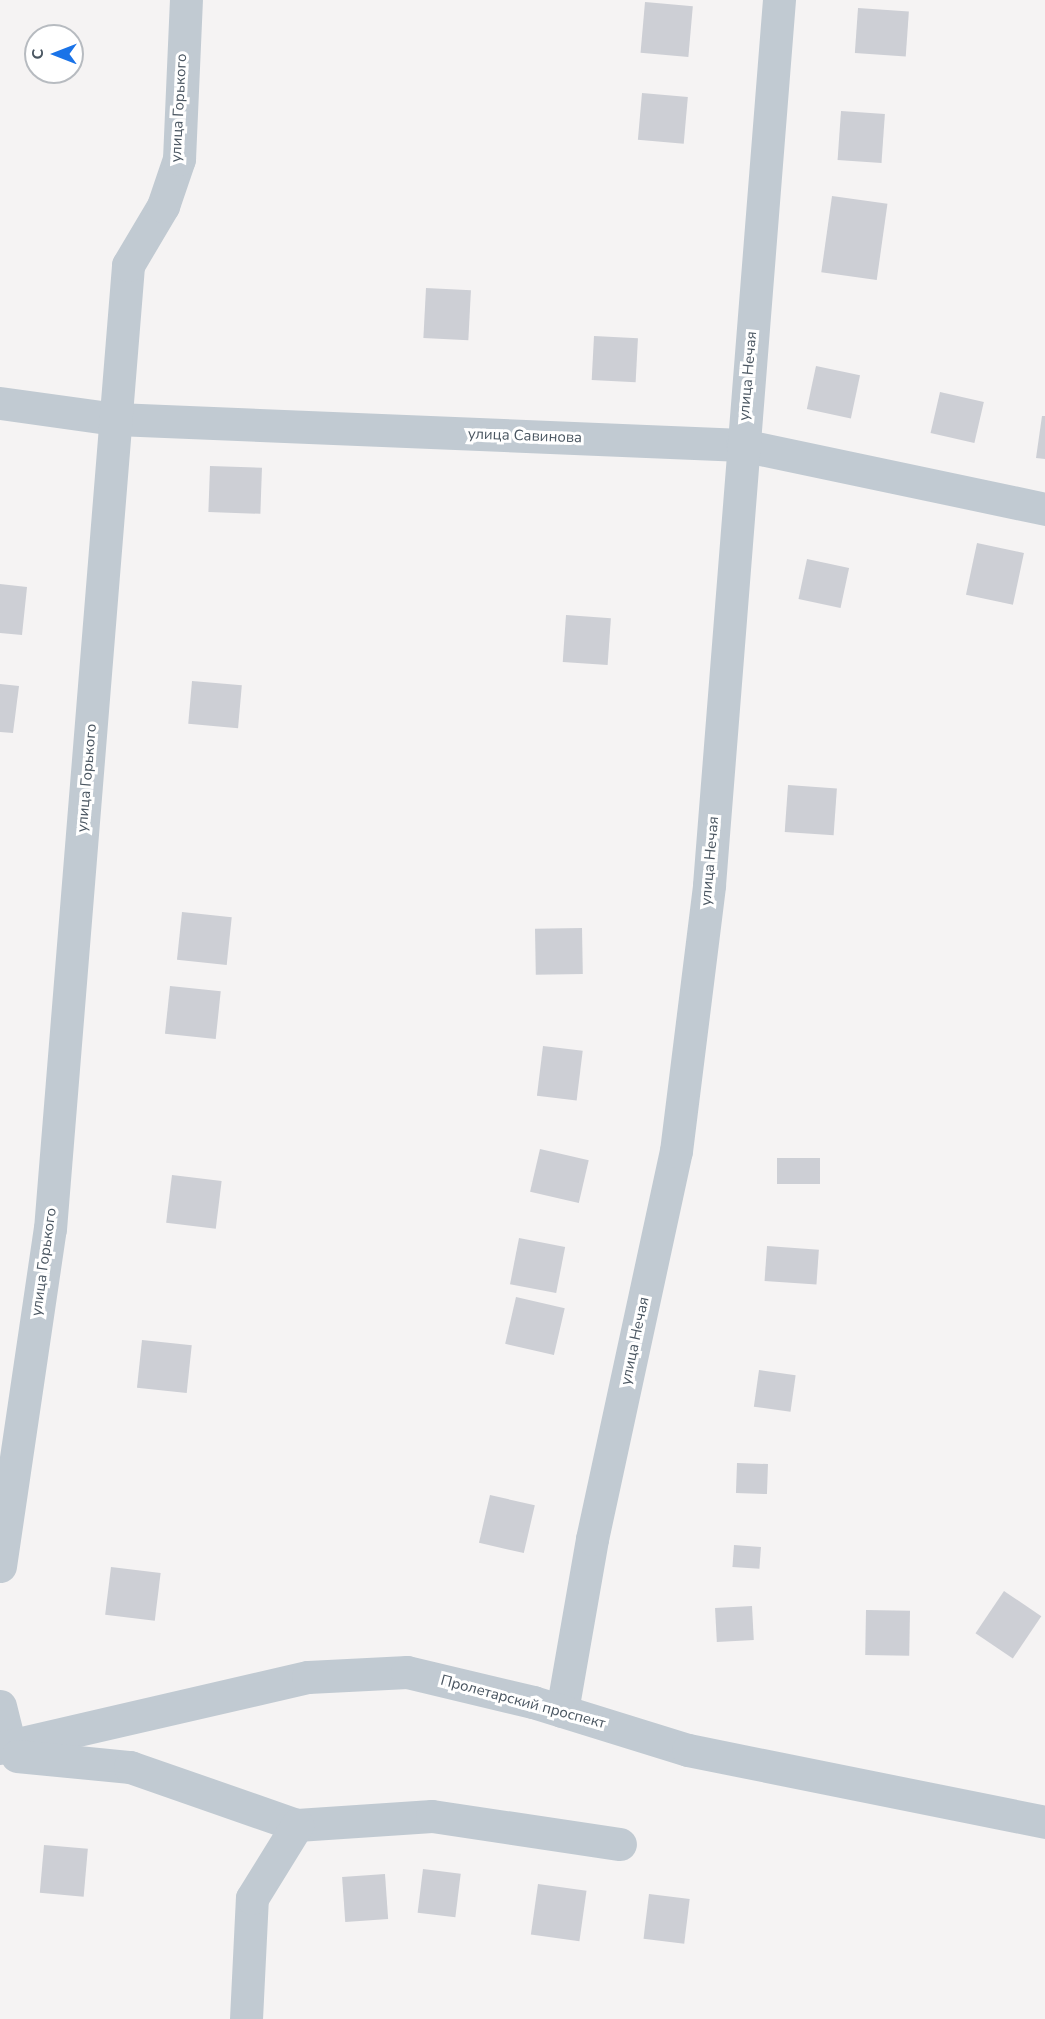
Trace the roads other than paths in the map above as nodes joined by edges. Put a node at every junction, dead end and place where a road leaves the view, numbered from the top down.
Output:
1 (186, 0) edge
2 (779, 0) edge
3 (0, 404) edge
4 (116, 419) junction
5 (742, 445) junction
6 (1045, 509) edge
7 (0, 1566) edge
8 (0, 1706) edge
9 (562, 1711) junction
10 (3, 1749) edge
11 (1045, 1822) edge
12 (297, 1825) junction
13 (620, 1844) dead end
14 (246, 2019) edge

1 - 4 street, улица Горького
2 - 5 street, улица Нечая
3 - 4 street, улица Савинова
4 - 5 street, улица Савинова
4 - 7 street, улица Горького
5 - 6 street, улица Савинова
5 - 9 street, улица Нечая
8 - 10 street
9 - 10 street, Пролетарский проспект
9 - 11 street, Пролетарский проспект
10 - 12 street
12 - 13 street
12 - 14 street

